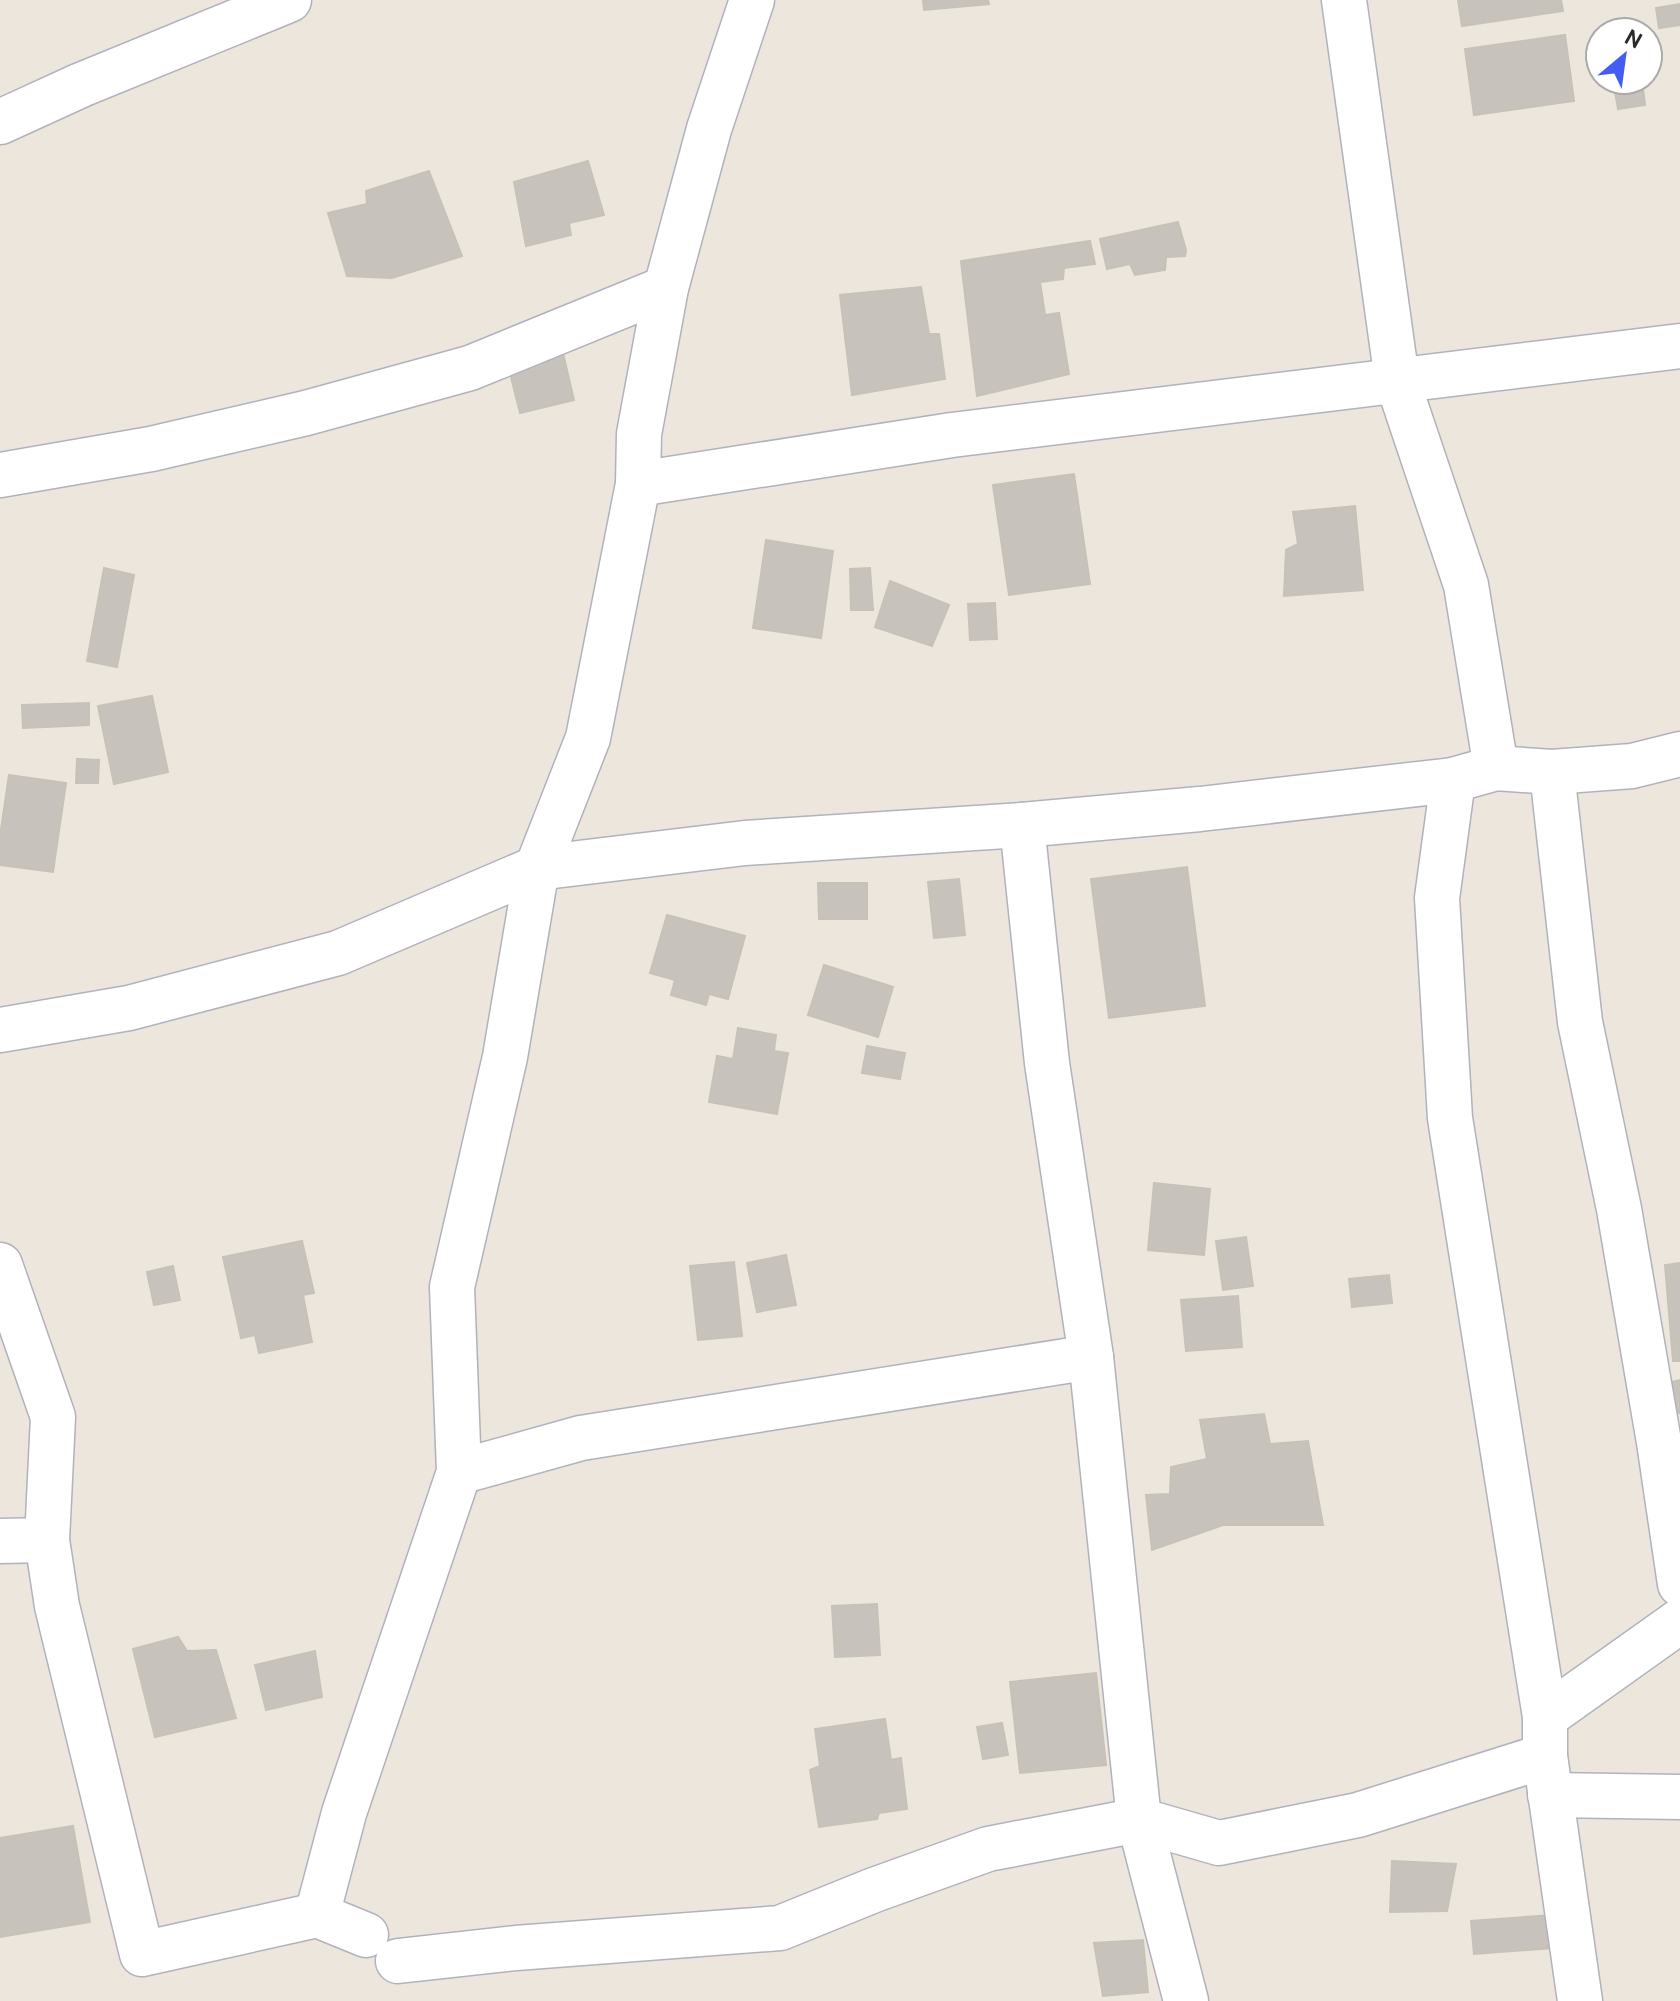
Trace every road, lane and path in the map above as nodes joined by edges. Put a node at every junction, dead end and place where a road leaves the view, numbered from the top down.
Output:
1 (289, 0) edge
2 (752, 0) edge
3 (1344, 0) edge
4 (0, 122) edge
5 (666, 288) junction
6 (1680, 346) edge
7 (1397, 380) junction
8 (0, 475) edge
9 (638, 484) junction
10 (1680, 754) edge
11 (1496, 768) junction
12 (1552, 772) junction
13 (1453, 780) junction
14 (1022, 825) junction
15 (537, 868) junction
16 (0, 1030) edge
17 (0, 1265) edge
18 (1091, 1357) junction
19 (459, 1472) junction
20 (47, 1540) junction
21 (0, 1541) edge
22 (1680, 1584) edge
23 (1680, 1621) edge
24 (1547, 1756) junction
25 (1680, 1797) edge
26 (1139, 1820) junction
27 (317, 1915) junction
28 (1590, 1995) edge
29 (1186, 2001) edge

1 - 4 street
2 - 5 street
3 - 7 street
5 - 8 street
5 - 9 street
6 - 7 street
7 - 9 street
7 - 11 street
9 - 15 street
10 - 12 street
11 - 12 street
11 - 13 street
12 - 22 street
13 - 14 street
13 - 24 street
14 - 15 street
14 - 18 street
15 - 16 street
15 - 19 street
17 - 20 street
18 - 19 street
18 - 26 street
19 - 27 street
20 - 21 street
20 - 27 street
23 - 24 street
24 - 25 street
24 - 26 street
24 - 28 street
26 - 27 street
26 - 29 street

